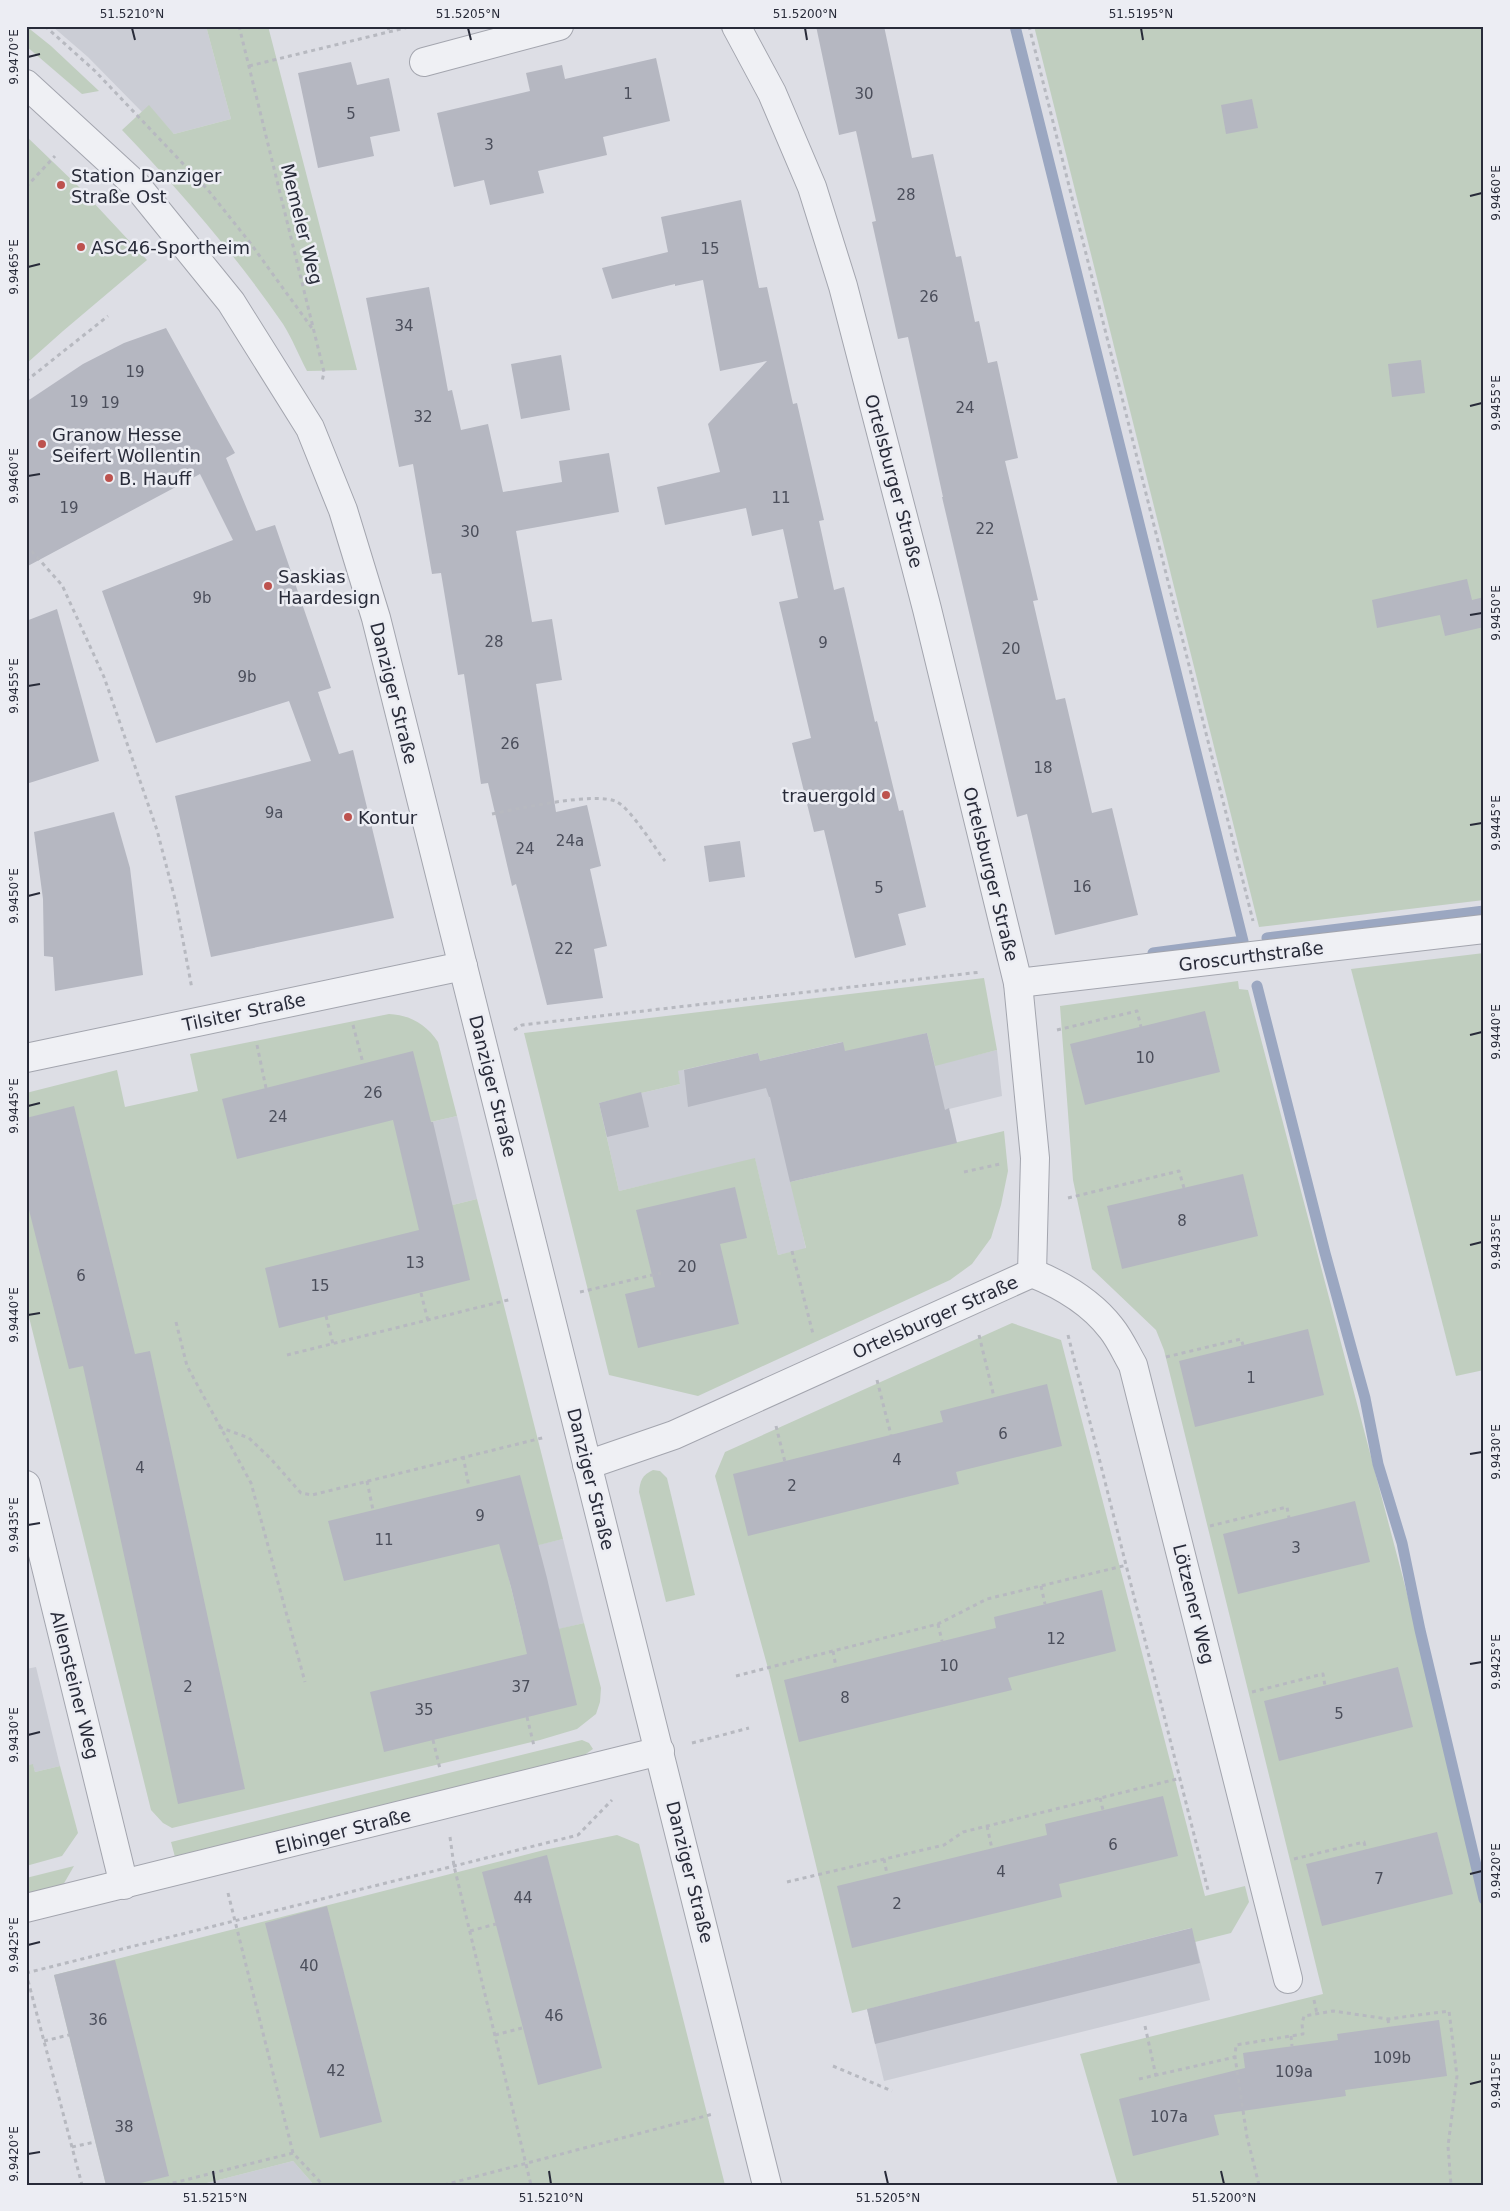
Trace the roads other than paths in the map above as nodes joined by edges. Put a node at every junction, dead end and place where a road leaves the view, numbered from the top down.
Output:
1 (560, 26) edge
2 (736, 26) edge
3 (424, 62) dead end
4 (26, 84) edge
5 (1484, 929) edge
6 (463, 966) junction
7 (1018, 984) junction
8 (26, 1058) edge
9 (1032, 1273) junction
10 (587, 1464) junction
11 (26, 1485) edge
12 (660, 1751) junction
13 (124, 1885) junction
14 (26, 1908) edge
15 (1288, 1979) dead end
16 (767, 2185) edge

1 - 3 street
2 - 7 street, Ortelsburger Straße
4 - 6 street, Danziger Straße
5 - 7 street, Groscurthstraße
6 - 8 street, Tilsiter Straße
6 - 10 street, Danziger Straße
7 - 9 street, Ortelsburger Straße
9 - 10 street, Ortelsburger Straße
9 - 15 street, Lötzener Weg
10 - 12 street, Danziger Straße
11 - 13 street, Allensteiner Weg
12 - 13 street, Elbinger Straße
12 - 16 street, Danziger Straße
13 - 14 street, Elbinger Straße

